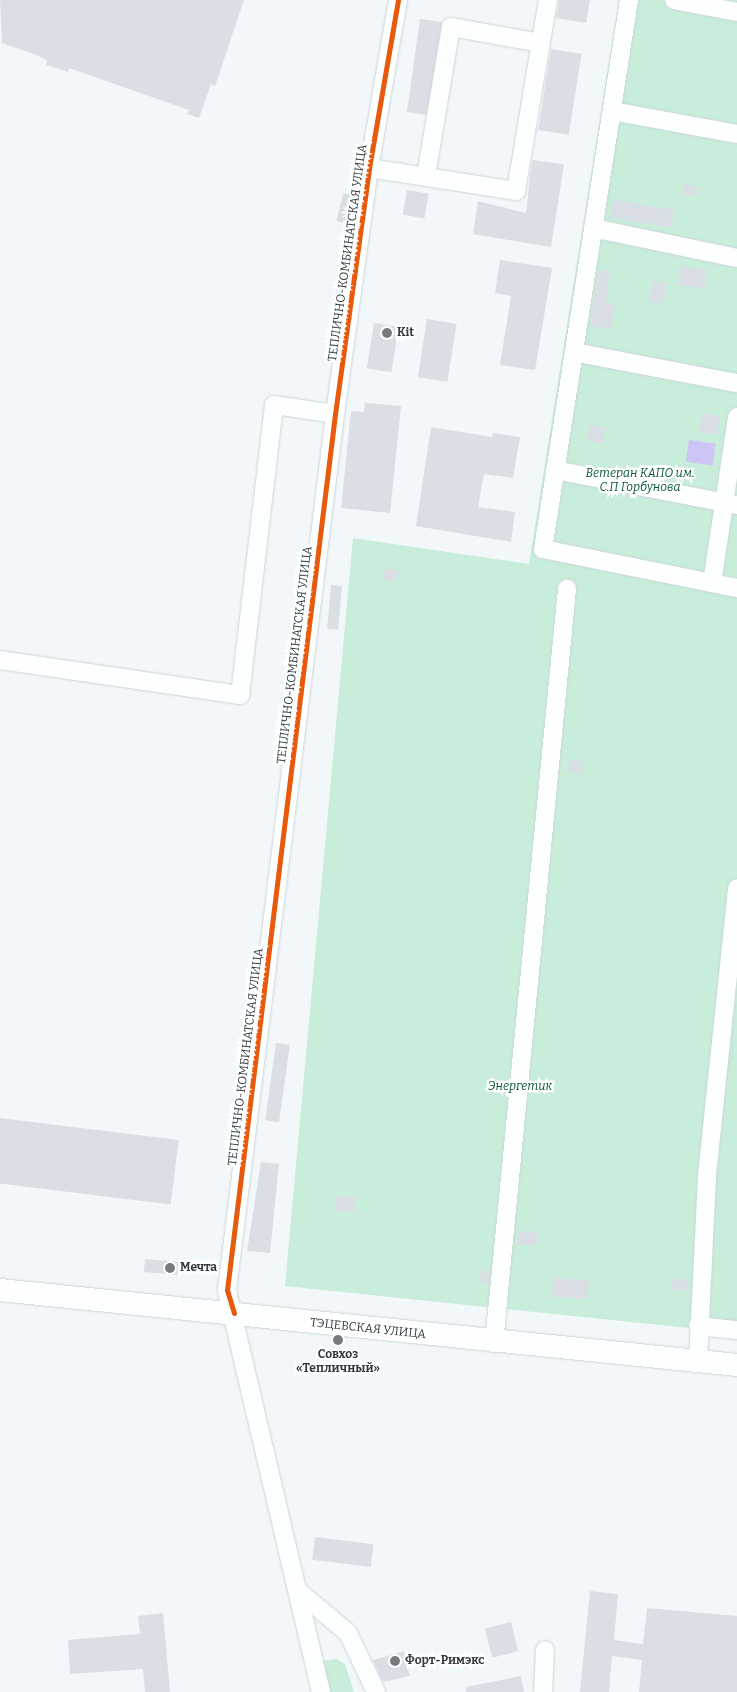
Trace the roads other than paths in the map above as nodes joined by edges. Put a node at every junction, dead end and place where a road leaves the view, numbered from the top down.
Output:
1 (398, 0) edge
2 (548, 0) edge
3 (629, 0) edge
4 (674, 0) edge
5 (737, 12) edge
6 (541, 43) junction
7 (612, 111) junction
8 (737, 134) edge
9 (369, 168) junction
10 (426, 176) junction
11 (593, 228) junction
12 (737, 258) edge
13 (574, 352) junction
14 (737, 383) edge
15 (335, 414) junction
16 (737, 421) edge
17 (555, 470) junction
18 (730, 504) edge
19 (712, 583) junction
20 (737, 588) edge
21 (567, 589) dead end
22 (0, 660) edge
23 (737, 889) edge
24 (0, 1290) edge
25 (234, 1313) junction
26 (698, 1326) junction
27 (737, 1330) edge
28 (494, 1343) junction
29 (698, 1361) junction
30 (737, 1365) edge
31 (299, 1592) junction
32 (545, 1650) dead end
33 (321, 1692) edge
34 (376, 1692) edge
35 (543, 1692) edge

1 - 9 street, ТЕПЛИЧНО-КОМБИНАТСКАЯ УЛИЦА
2 - 6 street
3 - 7 street
4 - 5 street
6 - 10 street
6 - 10 street
7 - 8 street
7 - 11 street
9 - 10 street
9 - 15 street, ТЕПЛИЧНО-КОМБИНАТСКАЯ УЛИЦА
11 - 12 street
11 - 13 street
13 - 14 street
13 - 17 street
15 - 22 street
15 - 25 street, ТЕПЛИЧНО-КОМБИНАТСКАЯ УЛИЦА
16 - 18 street
17 - 18 street
17 - 19 street
18 - 19 street
19 - 20 street
21 - 28 street
23 - 26 street
24 - 25 main road, ТЭЦЕВСКАЯ УЛИЦА
25 - 28 main road, ТЭЦЕВСКАЯ УЛИЦА
25 - 31 street, ТЕПЛИЧНО-КОМБИНАТСКАЯ УЛИЦА
26 - 27 street
26 - 29 street
28 - 29 main road, ТЭЦЕВСКАЯ УЛИЦА
29 - 30 main road, ТЭЦЕВСКАЯ УЛИЦА
31 - 33 street, ТЕПЛИЧНО-КОМБИНАТСКАЯ УЛИЦА
31 - 34 street
32 - 35 street

